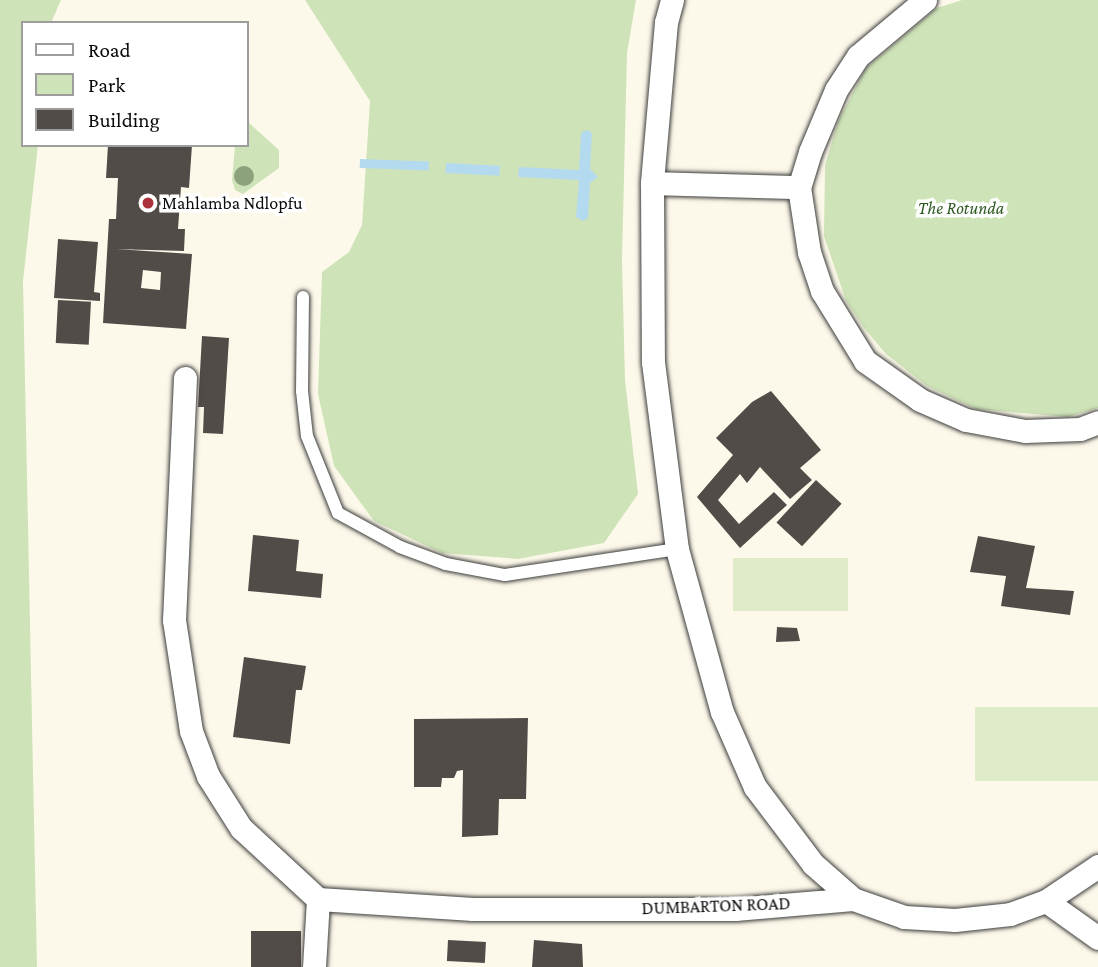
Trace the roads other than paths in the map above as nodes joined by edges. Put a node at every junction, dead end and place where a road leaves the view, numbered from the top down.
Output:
1 (672, 0) edge
2 (925, 0) edge
3 (652, 183) junction
4 (799, 187) junction
5 (303, 297) dead end
6 (184, 378) dead end
7 (1098, 422) edge
8 (677, 549) junction
9 (1098, 866) edge
10 (317, 899) junction
11 (853, 899) junction
12 (1046, 901) junction
13 (1098, 938) edge
14 (314, 967) edge

1 - 3 street
2 - 4 street
3 - 4 street
3 - 8 street
4 - 7 street
5 - 8 lane
6 - 10 street
8 - 11 street
9 - 12 street, DUMBARTON ROAD
10 - 11 street, DUMBARTON ROAD
10 - 14 street
11 - 12 street, DUMBARTON ROAD
12 - 13 street

